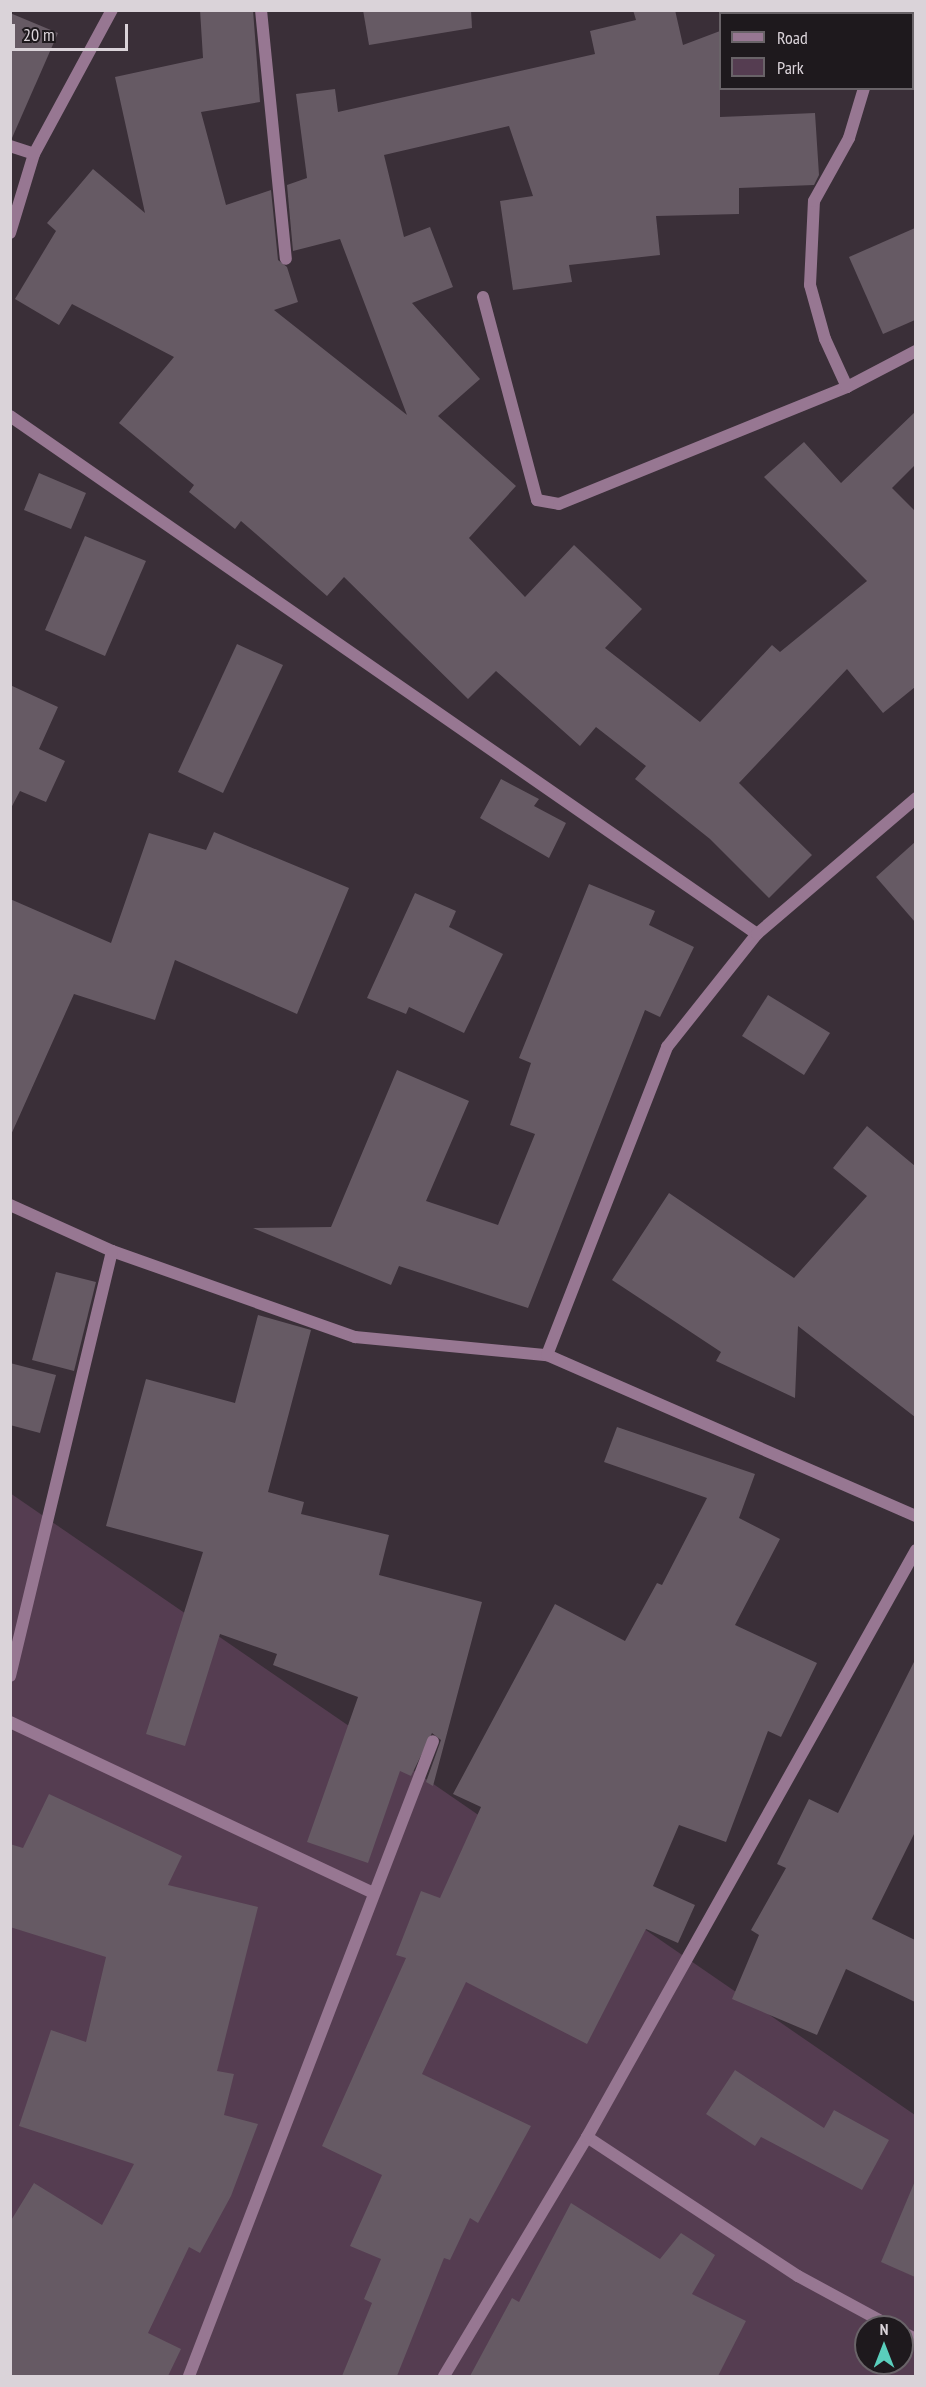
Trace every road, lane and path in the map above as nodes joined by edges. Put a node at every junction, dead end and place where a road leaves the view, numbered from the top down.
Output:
1 (112, 10) edge
2 (261, 10) edge
3 (863, 90) edge
4 (10, 146) edge
5 (34, 154) junction
6 (10, 233) edge
7 (286, 259) dead end
8 (483, 297) dead end
9 (915, 351) edge
10 (847, 387) junction
11 (10, 416) edge
12 (915, 798) edge
13 (757, 934) junction
14 (10, 1205) edge
15 (112, 1251) junction
16 (548, 1355) junction
17 (915, 1516) edge
18 (915, 1550) edge
19 (10, 1676) edge
20 (10, 1722) edge
21 (433, 1741) dead end
22 (371, 1892) junction
23 (587, 2137) junction
24 (870, 2315) edge
25 (189, 2376) edge
26 (444, 2376) edge

1 - 5 street
2 - 7 street
3 - 10 street
4 - 5 street
5 - 6 street
8 - 10 street
9 - 10 street
11 - 13 street
12 - 13 street
13 - 16 street
14 - 15 street
15 - 16 street
15 - 19 street
16 - 17 street
18 - 23 street
20 - 22 street
21 - 22 street
22 - 25 street
23 - 24 street
23 - 26 street

